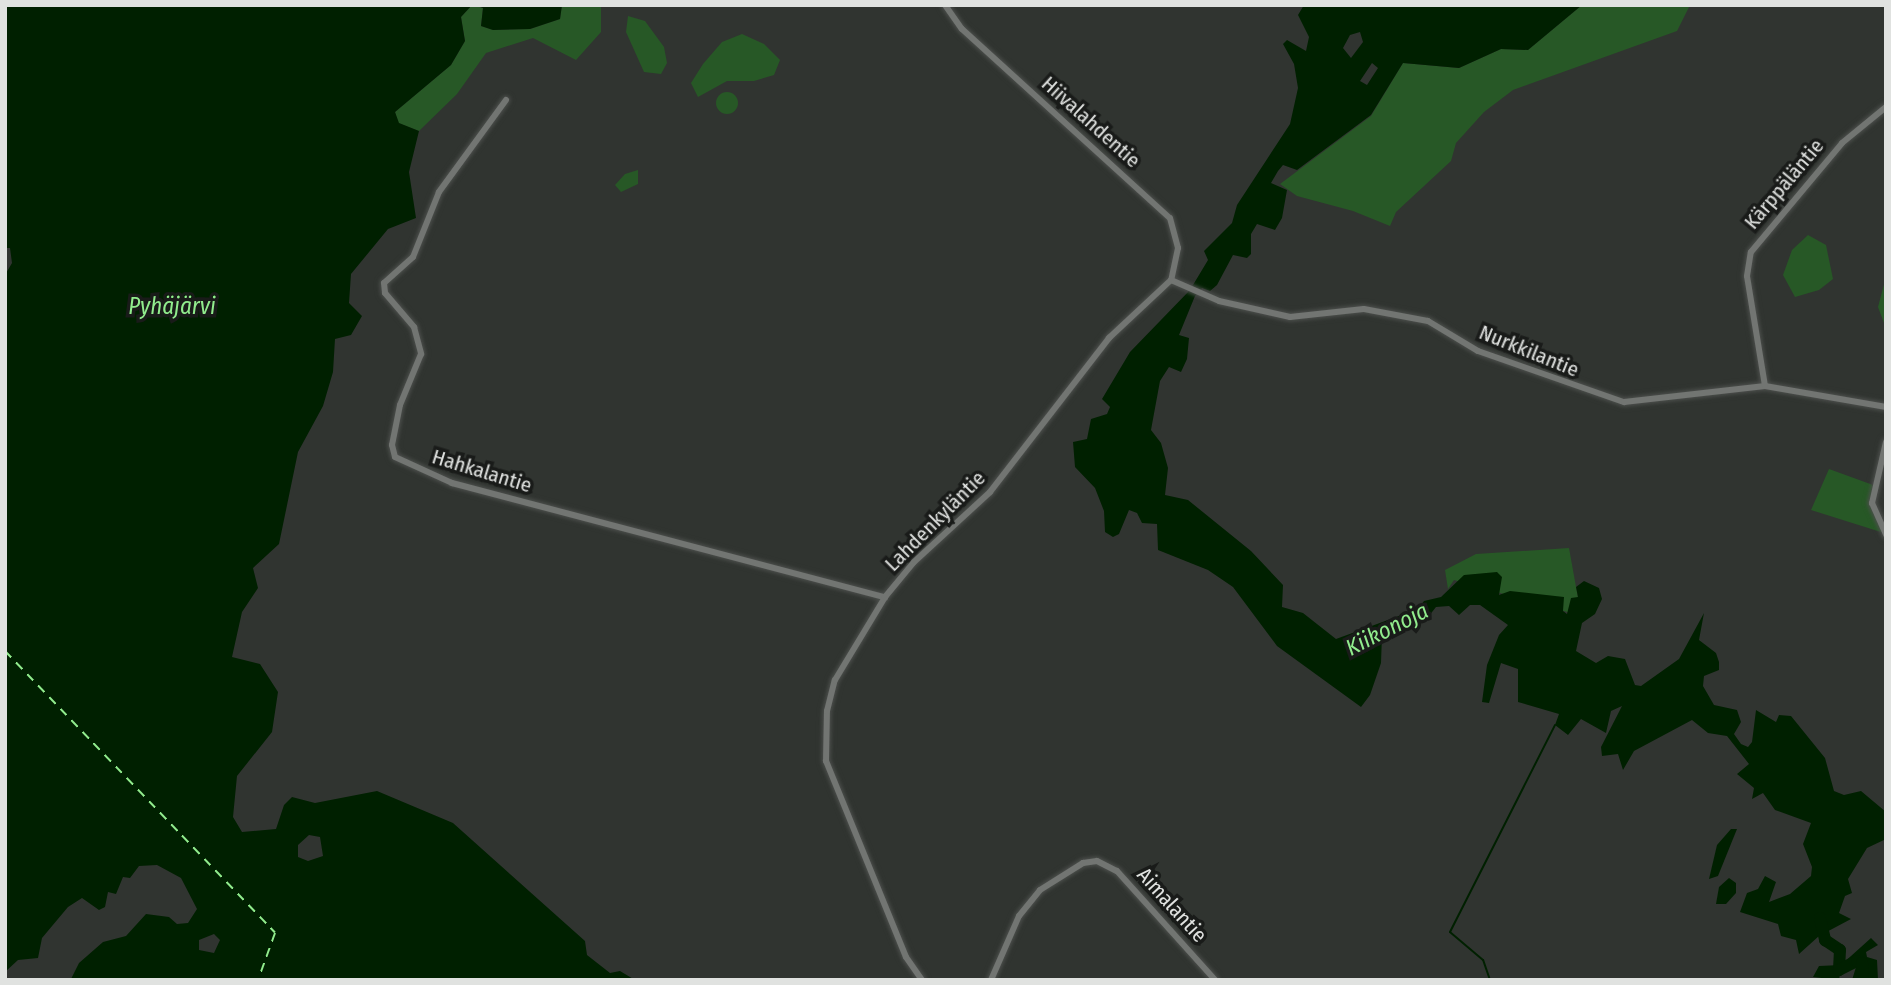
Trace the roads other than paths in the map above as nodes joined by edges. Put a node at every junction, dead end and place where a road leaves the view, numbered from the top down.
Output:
1 (945, 5) edge
2 (506, 100) dead end
3 (1886, 107) edge
4 (1171, 280) junction
5 (1765, 386) junction
6 (1886, 407) edge
7 (1886, 442) edge
8 (1886, 535) edge
9 (885, 597) junction
10 (922, 980) edge
11 (991, 980) edge
12 (1215, 980) edge

1 - 4 street, Hiivalahdentie
2 - 9 street, Hahkalantie
3 - 5 street, Kärppäläntie
4 - 5 street, Nurkkilantie
4 - 9 street, Lahdenkyläntie
5 - 6 street, Nurkkilantie
7 - 8 street
9 - 10 street, Lahdenkyläntie
11 - 12 street, Aimalantie

